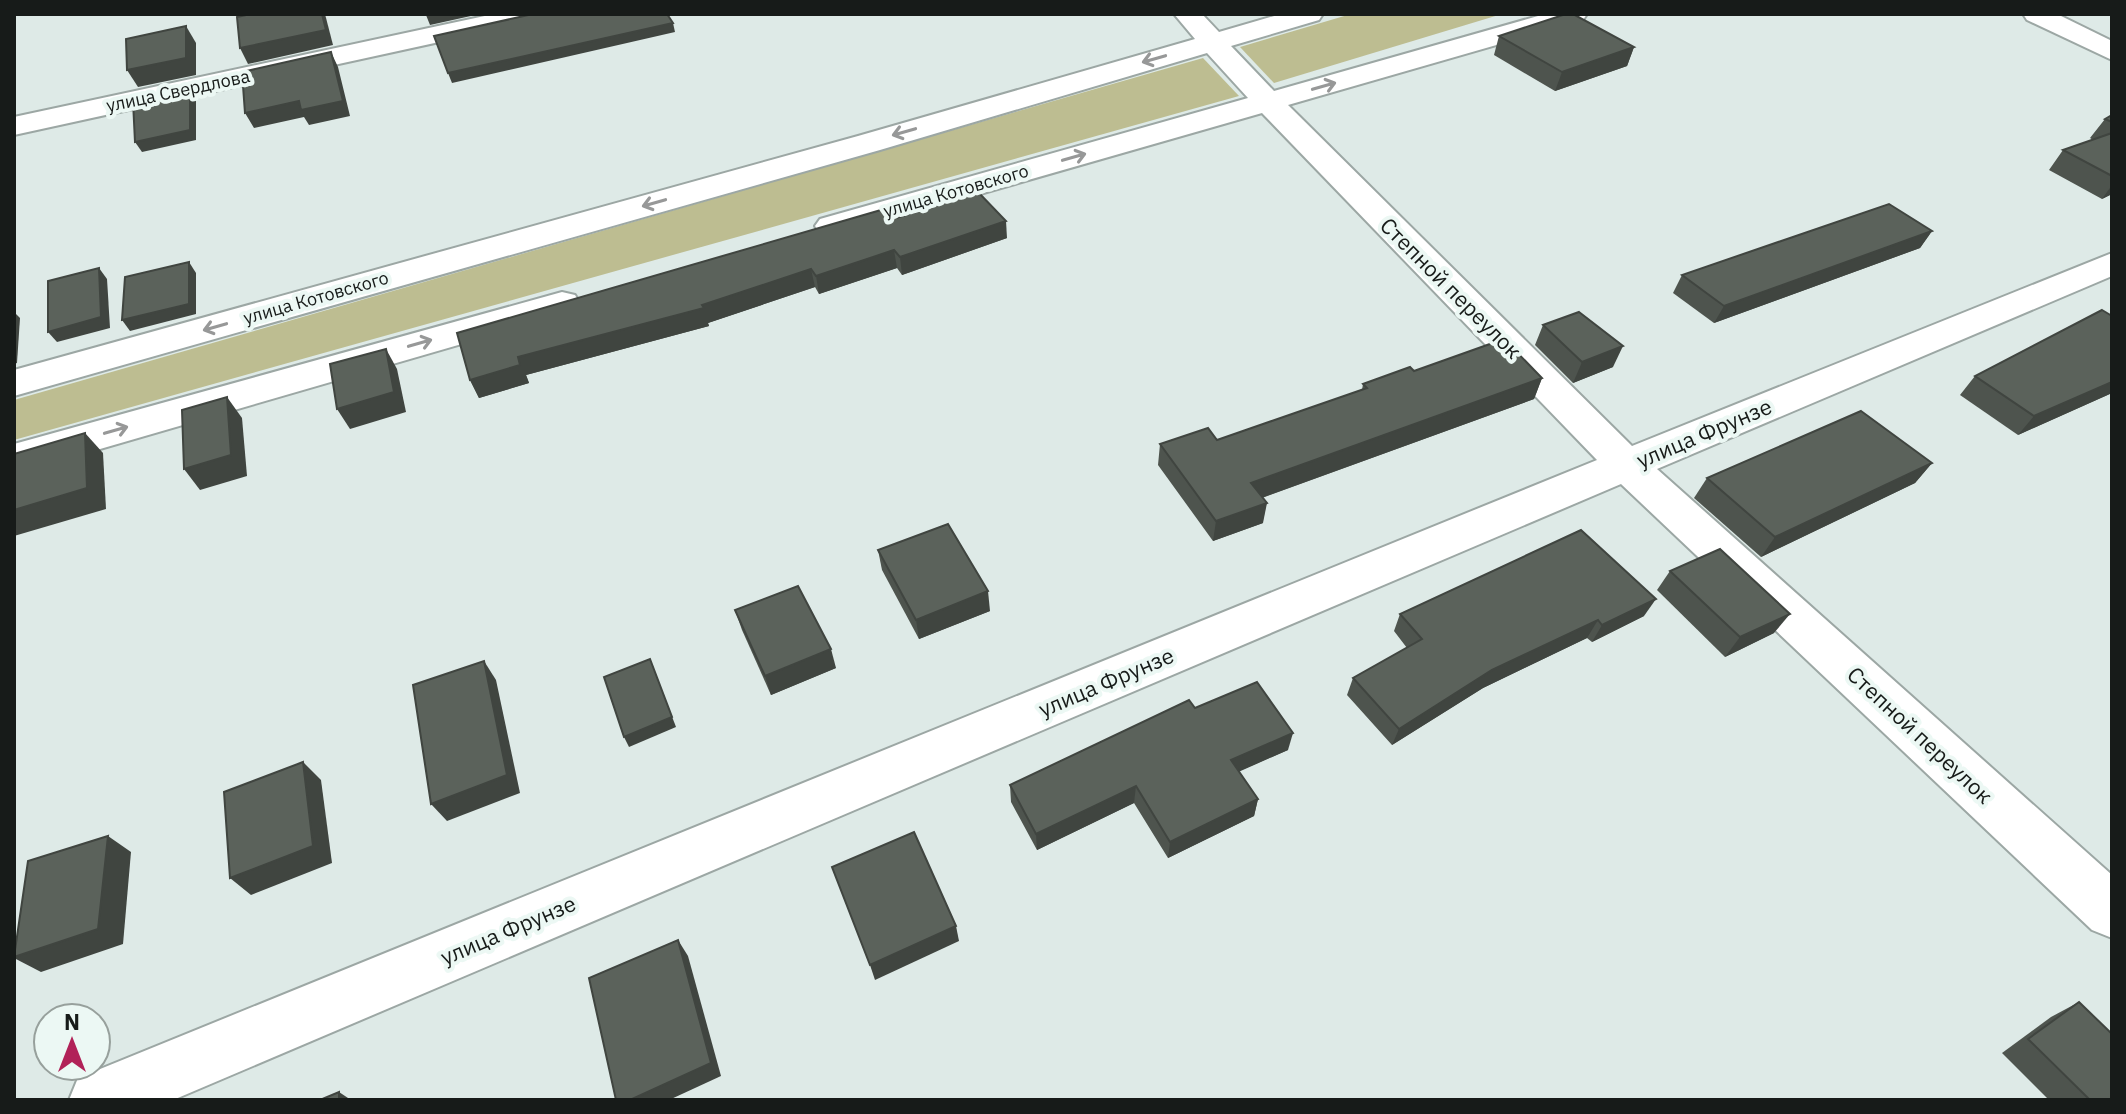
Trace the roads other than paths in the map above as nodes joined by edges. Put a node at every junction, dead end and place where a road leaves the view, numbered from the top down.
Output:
1 (531, 14) edge
2 (1310, 14) edge
3 (1574, 14) edge
4 (2036, 14) edge
5 (1200, 28) edge
6 (2112, 52) edge
7 (1268, 102) junction
8 (14, 126) edge
9 (809, 233) edge
10 (2112, 263) edge
11 (595, 294) edge
12 (14, 383) edge
13 (14, 459) edge
14 (1626, 465) junction
15 (2112, 911) edge
16 (100, 1100) edge

1 - 8 street, улица Свердлова
2 - 5 street, улица Котовского
7 -> 3 street, улица Котовского
4 - 6 street
5 - 7 street, Степной переулок
5 -> 12 street, улица Котовского
9 -> 7 street, улица Котовского
7 - 14 street, Степной переулок
10 - 14 street, улица Фрунзе
13 -> 11 street
14 - 15 street, Степной переулок
14 - 16 street, улица Фрунзе

